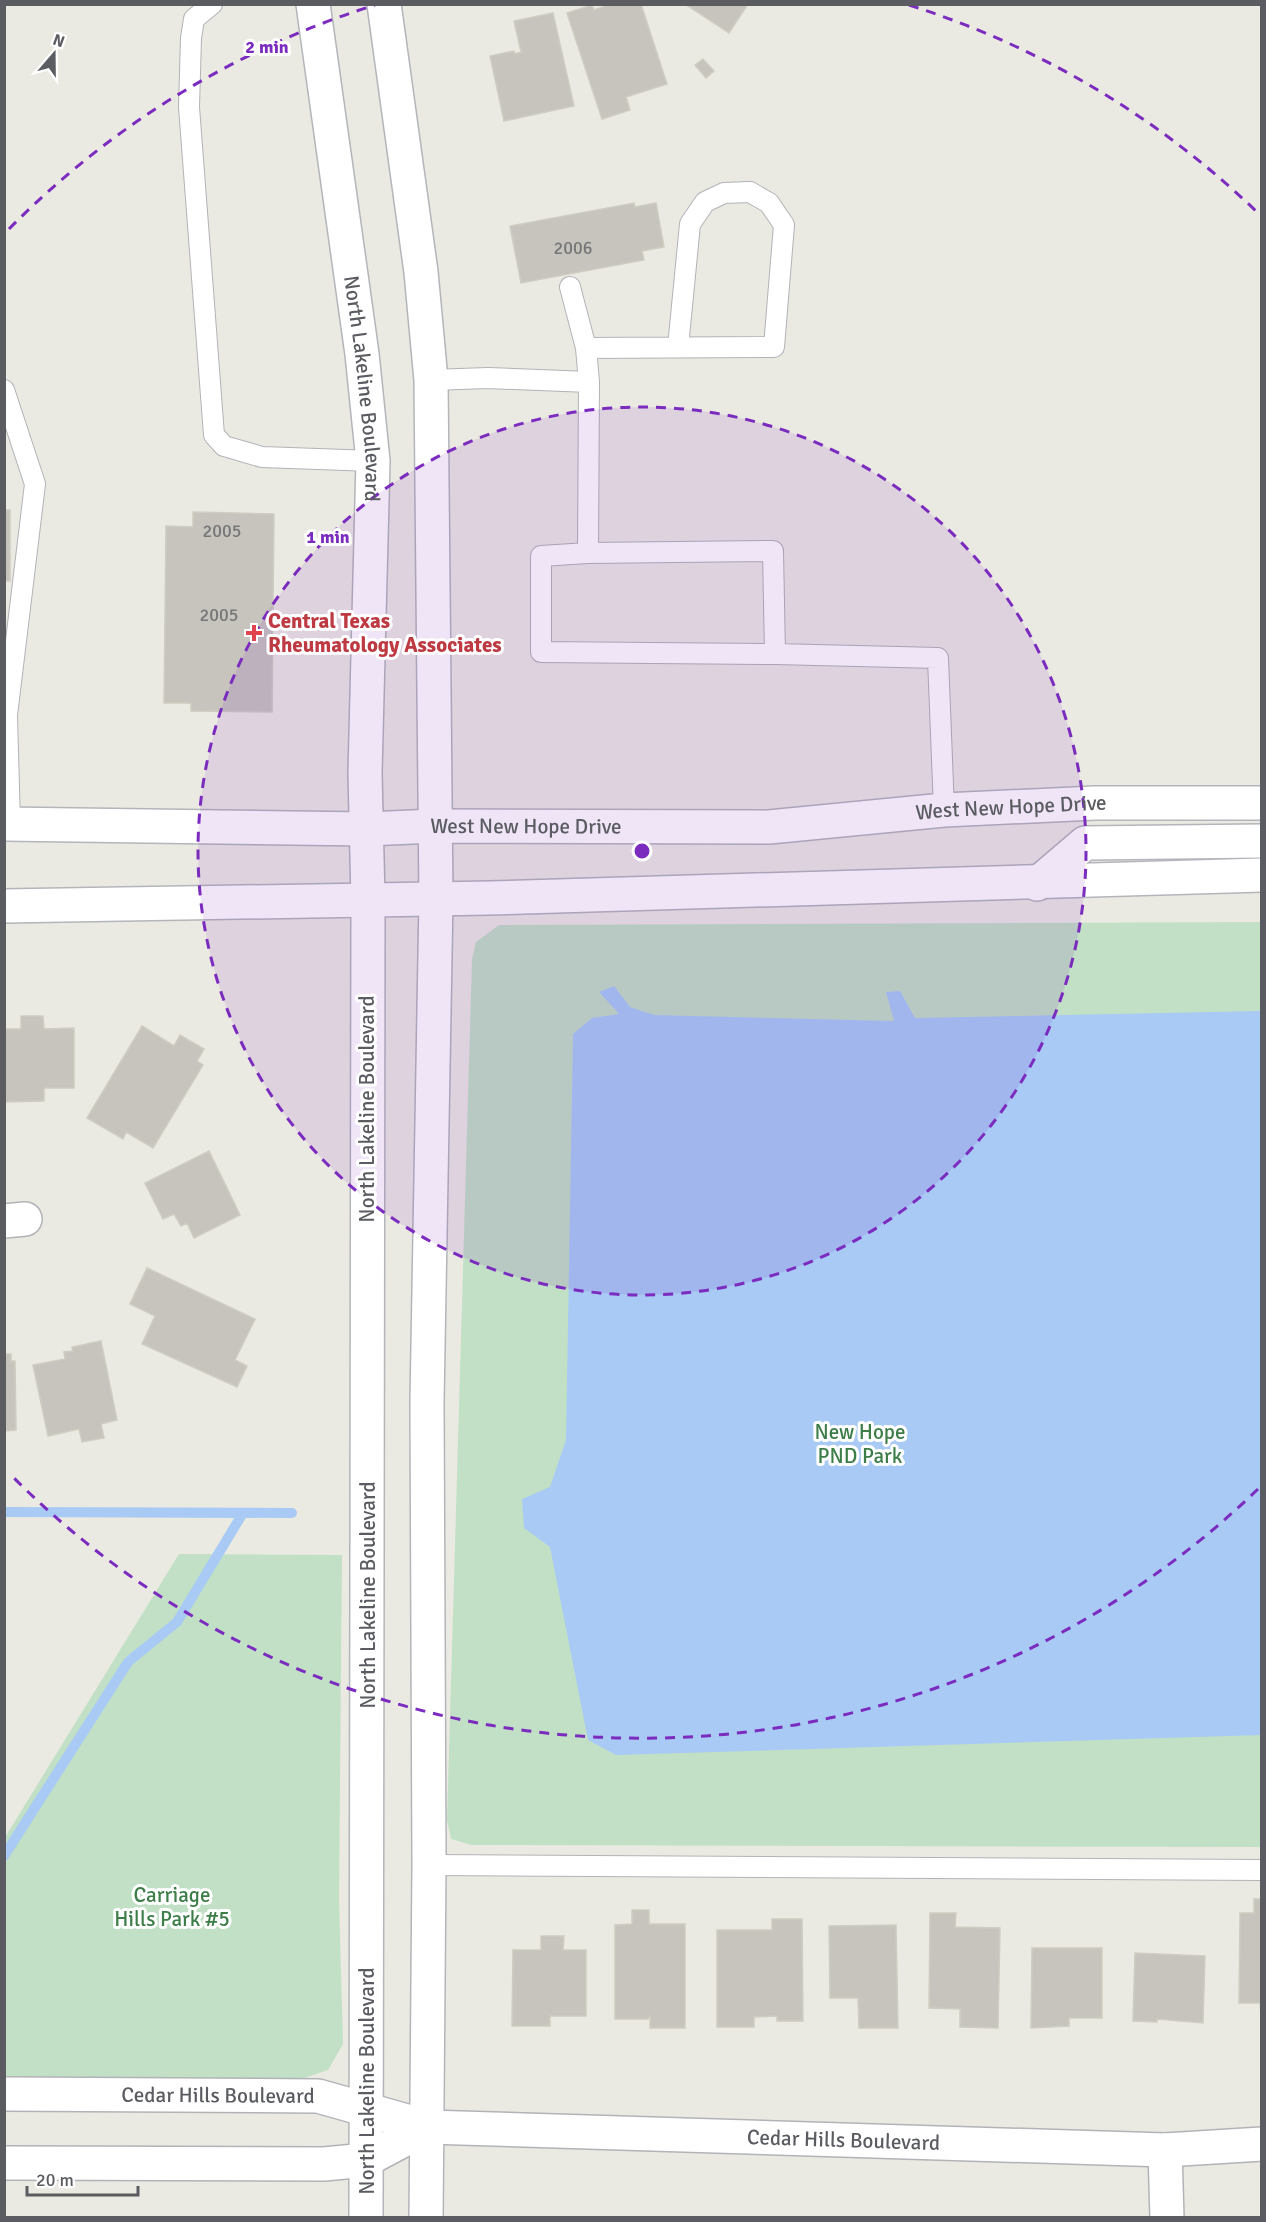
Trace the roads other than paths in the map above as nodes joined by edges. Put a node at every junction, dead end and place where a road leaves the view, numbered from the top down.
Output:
1 (212, 4) edge
2 (313, 4) edge
3 (384, 4) edge
4 (570, 287) dead end
5 (678, 347) junction
6 (586, 348) junction
7 (431, 380) junction
8 (589, 382) junction
9 (4, 390) edge
10 (373, 461) junction
11 (588, 553) junction
12 (775, 654) junction
13 (7, 774) edge
14 (1262, 803) edge
15 (944, 810) junction
16 (7, 824) edge
17 (435, 826) junction
18 (367, 829) junction
19 (1262, 841) edge
20 (1262, 875) edge
21 (1037, 884) junction
22 (436, 899) junction
23 (368, 900) junction
24 (4, 906) edge
25 (429, 1865) junction
26 (1262, 1870) edge
27 (4, 2094) edge
28 (367, 2109) junction
29 (428, 2127) junction
30 (1262, 2145) edge
31 (1165, 2150) junction
32 (366, 2160) junction
33 (4, 2163) edge
34 (366, 2217) edge
35 (426, 2217) edge
36 (1167, 2217) edge

1 - 10 lane
2 - 10 main road, North Lakeline Boulevard
3 - 7 main road
4 - 6 lane
5 - 5 lane
5 - 6 lane
6 - 8 lane
7 - 8 lane
7 - 17 main road
8 - 11 lane
9 - 13 lane
10 - 18 main road, North Lakeline Boulevard
11 - 12 lane
11 - 12 lane
12 - 15 lane
13 - 16 lane
14 - 15 main road, West New Hope Drive
15 - 17 main road, West New Hope Drive
16 - 18 main road, West New Hope Drive
17 - 18 main road, West New Hope Drive
17 - 22 main road
18 - 23 main road, North Lakeline Boulevard
19 - 21 main road
20 - 21 main road
21 - 22 main road
22 - 23 main road
22 - 25 main road
23 - 24 main road
23 - 28 main road, North Lakeline Boulevard
25 - 26 lane
25 - 29 main road
27 - 28 main road, Cedar Hills Boulevard
28 - 29 main road, Cedar Hills Boulevard
28 - 32 main road, North Lakeline Boulevard
29 - 31 main road, Cedar Hills Boulevard
29 - 32 main road, Cedar Hills Boulevard
29 - 35 main road
30 - 31 main road, Cedar Hills Boulevard
31 - 36 main road
32 - 33 main road, Cedar Hills Boulevard
32 - 34 main road, North Lakeline Boulevard

